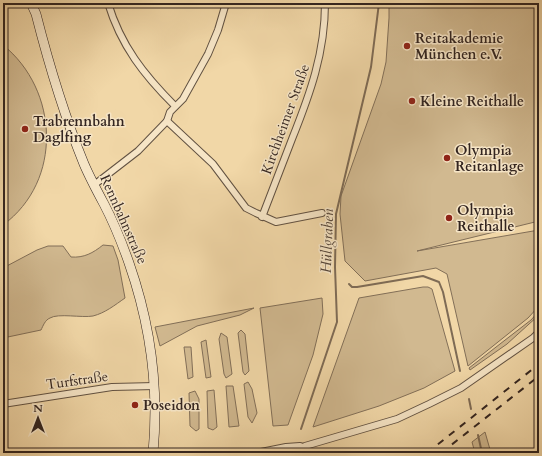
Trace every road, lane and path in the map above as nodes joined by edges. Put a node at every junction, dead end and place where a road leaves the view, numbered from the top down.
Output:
1 (31, 3) edge
2 (108, 3) edge
3 (226, 3) edge
4 (325, 3) edge
5 (175, 106) junction
6 (167, 121) junction
7 (94, 185) junction
8 (322, 213) dead end
9 (262, 217) junction
10 (539, 332) edge
11 (155, 386) junction
12 (3, 404) edge
13 (305, 446) junction
14 (153, 453) edge
15 (256, 453) edge
16 (286, 453) edge

1 - 7 street, Rennbahnstraße
2 - 5 street
3 - 5 street
4 - 9 street, Kirchheimer Straße
5 - 6 street
6 - 7 street
6 - 9 street
7 - 11 street, Rennbahnstraße
8 - 9 street
10 - 13 street
11 - 12 street, Turfstraße
11 - 14 street, Rennbahnstraße
13 - 15 street
13 - 16 street

